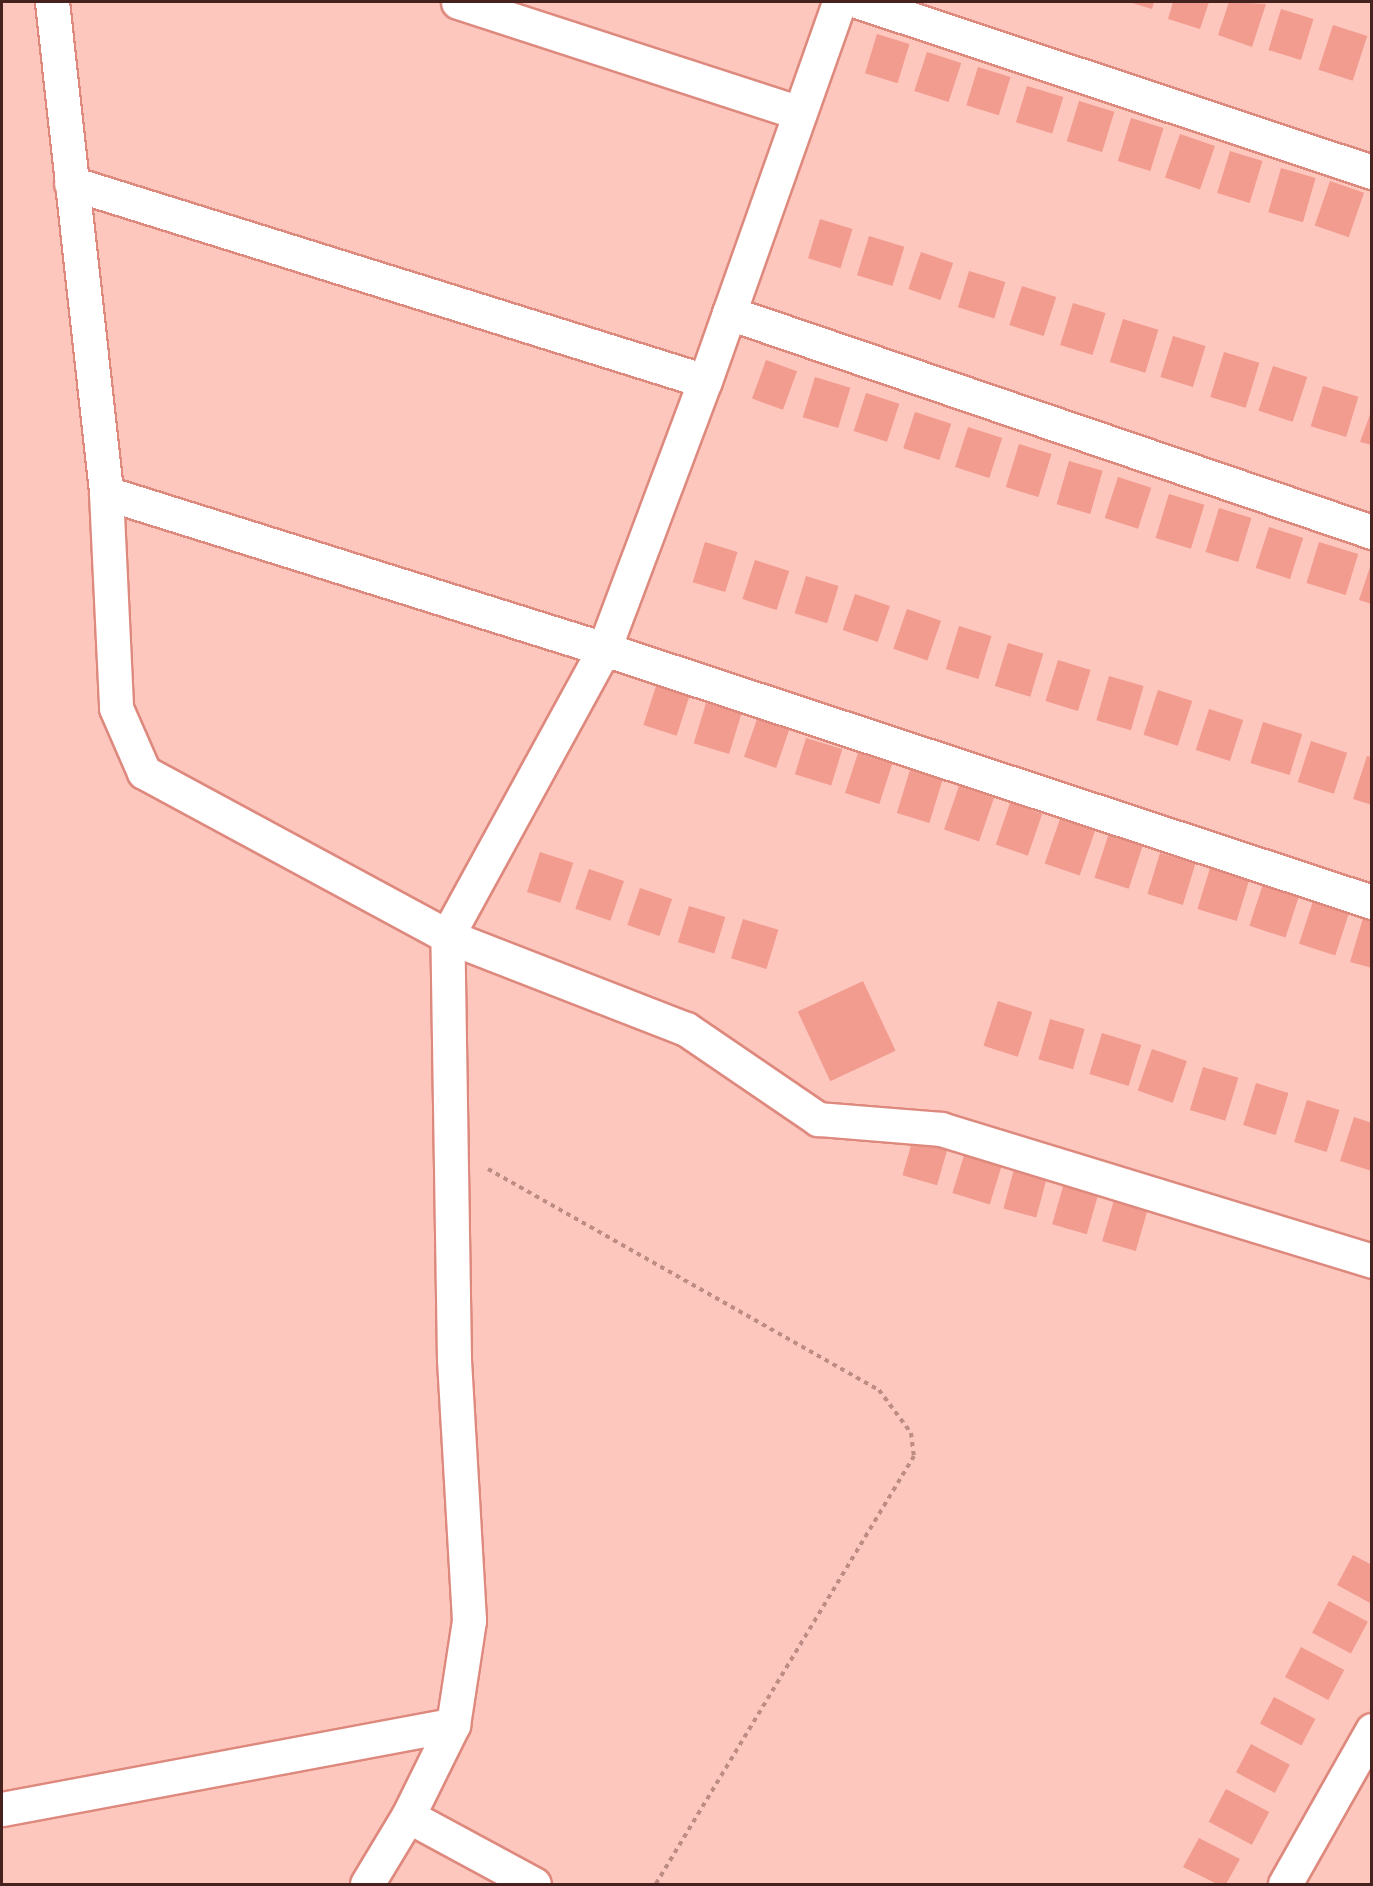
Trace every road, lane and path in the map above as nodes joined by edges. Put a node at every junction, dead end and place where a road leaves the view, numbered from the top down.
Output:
1 (52, 2) edge
2 (458, 2) edge
3 (839, 2) edge
4 (860, 2) edge
5 (799, 113) junction
6 (1371, 172) edge
7 (70, 183) junction
8 (729, 313) junction
9 (705, 381) junction
10 (106, 493) junction
11 (1371, 532) edge
12 (604, 649) junction
13 (1371, 902) edge
14 (447, 936) junction
15 (450, 1148) junction
16 (1371, 1261) edge
17 (453, 1725) junction
18 (1371, 1730) edge
19 (2, 1809) edge
20 (408, 1816) junction
21 (367, 1884) edge
22 (534, 1884) edge
23 (656, 1884) edge
24 (1285, 1884) edge

1 - 7 street
2 - 5 street
3 - 5 street
4 - 6 street
5 - 8 street
7 - 9 street
7 - 10 street
8 - 9 street
8 - 11 street
9 - 12 street
10 - 12 street
10 - 14 street
12 - 13 street
12 - 14 street
14 - 15 street
14 - 16 street
15 - 17 street
15 - 23 path
17 - 19 street
17 - 20 street
18 - 24 street
20 - 21 street
20 - 22 street

